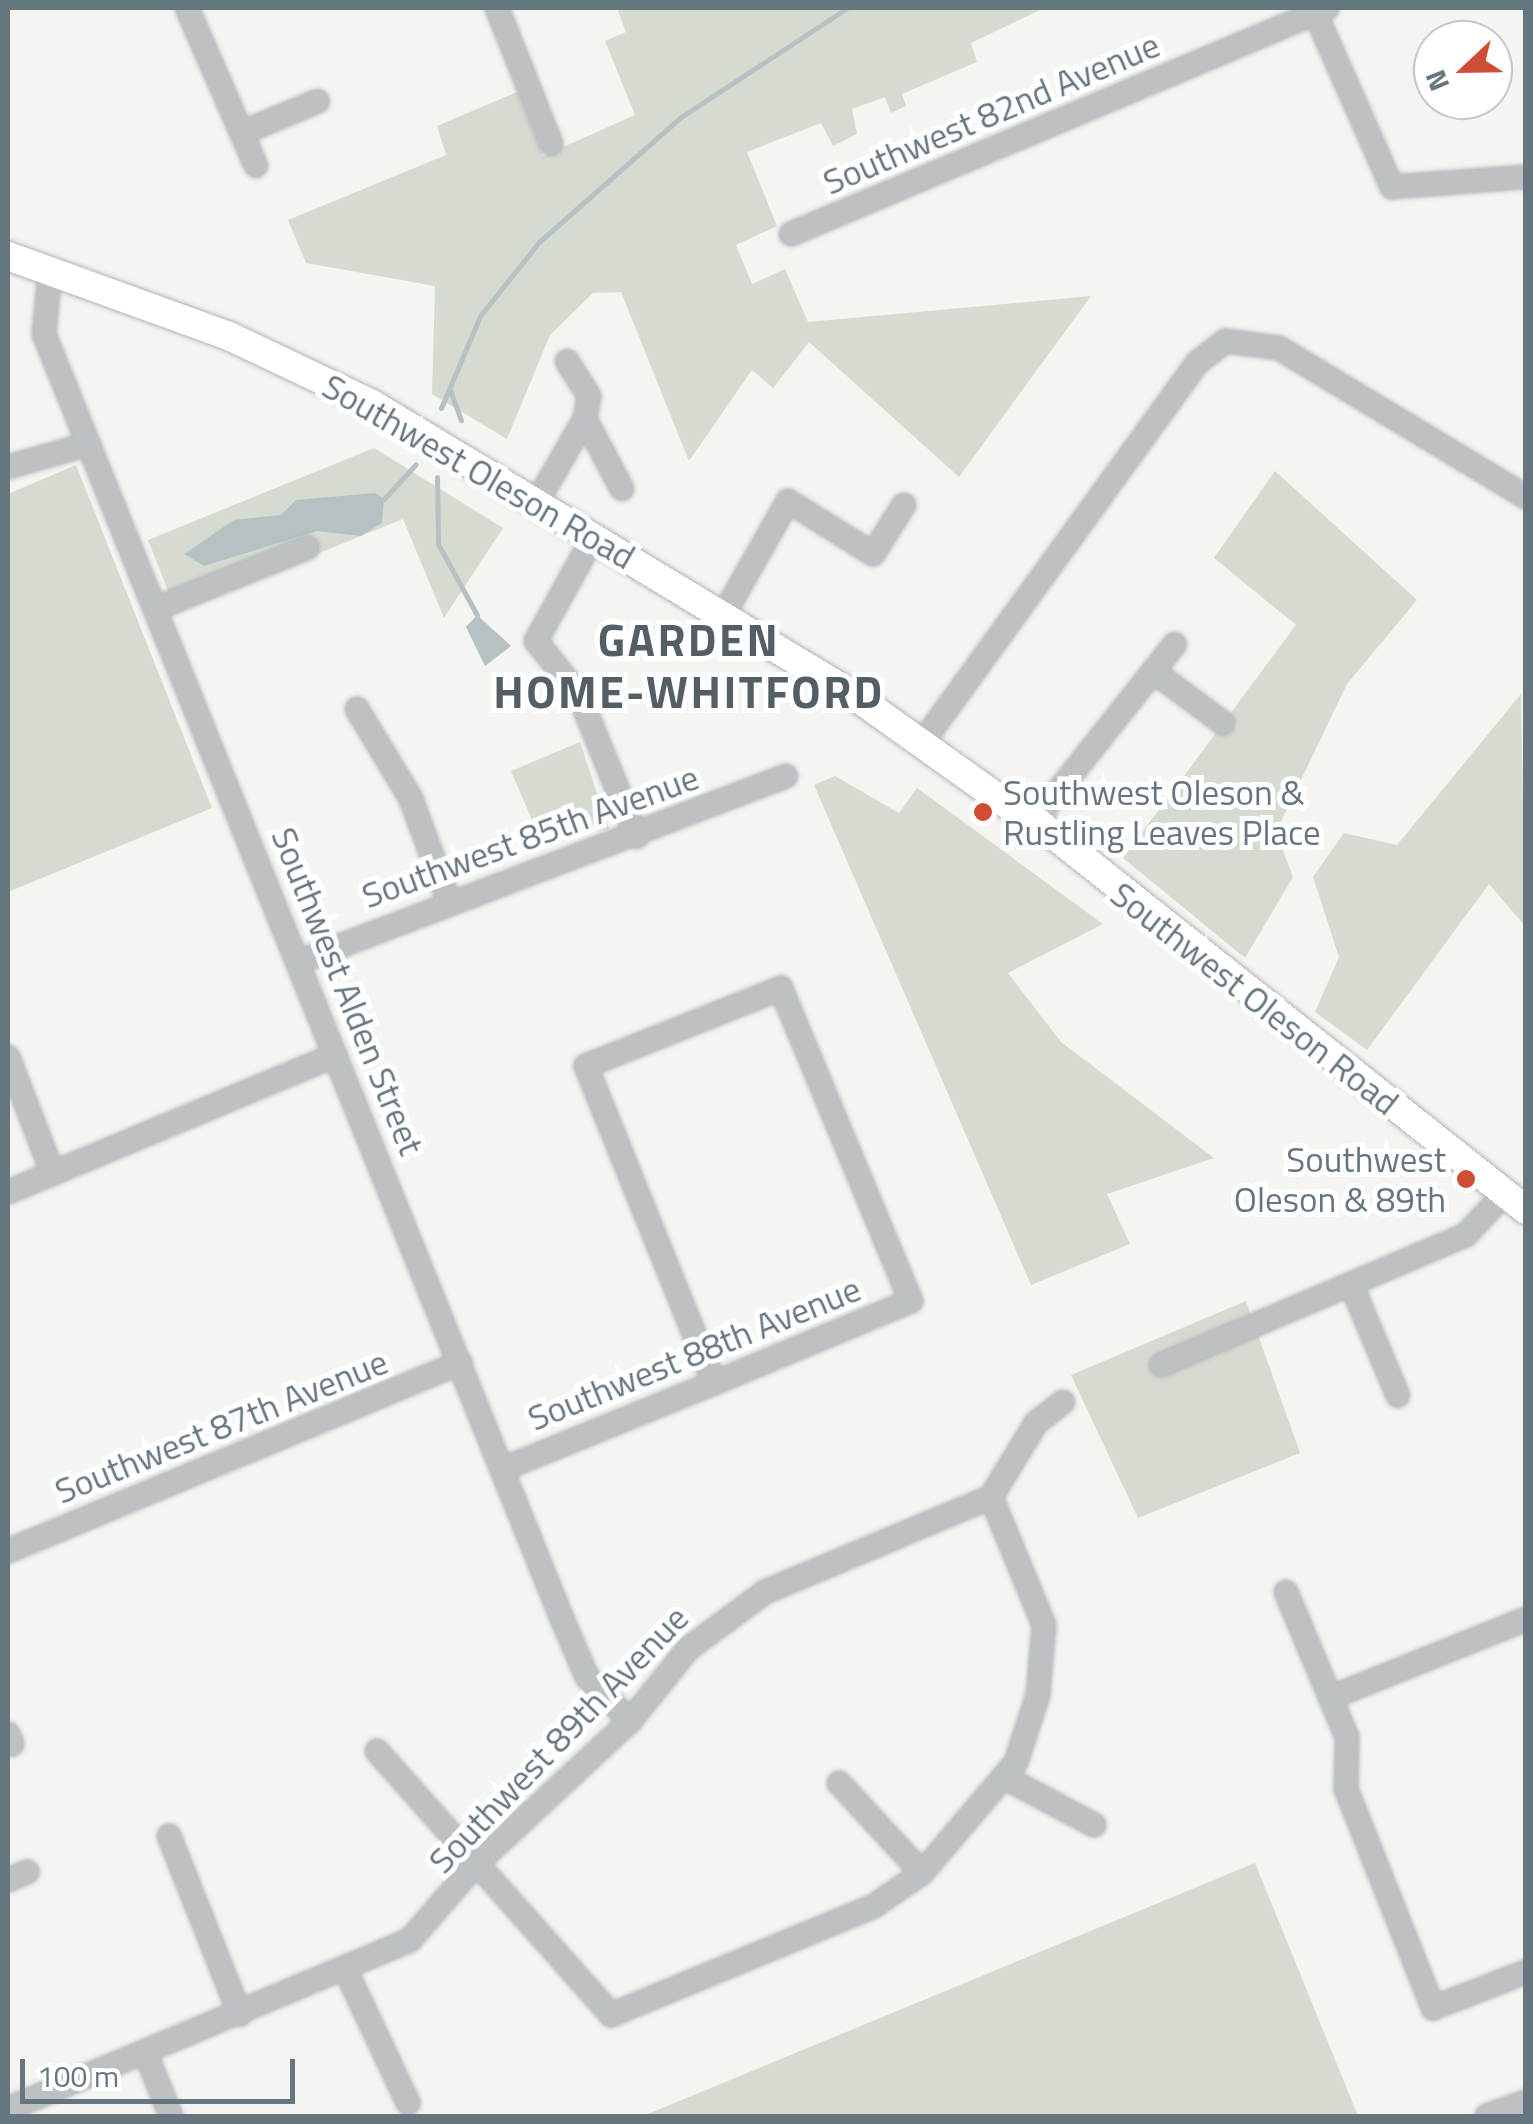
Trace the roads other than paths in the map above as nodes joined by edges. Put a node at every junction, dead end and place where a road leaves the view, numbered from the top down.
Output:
1 (187, 8) edge
2 (497, 8) edge
3 (1318, 9) edge
4 (318, 101) dead end
5 (242, 134) junction
6 (551, 144) dead end
7 (256, 166) dead end
8 (1526, 177) edge
9 (792, 234) dead end
10 (8, 256) edge
11 (50, 271) junction
12 (566, 361) dead end
13 (585, 419) junction
14 (89, 444) junction
15 (8, 468) edge
16 (622, 489) dead end
17 (1526, 497) edge
18 (537, 502) junction
19 (904, 504) dead end
20 (594, 536) junction
21 (307, 548) dead end
22 (156, 609) junction
23 (724, 614) junction
24 (1176, 644) dead end
25 (1154, 672) junction
26 (357, 708) dead end
27 (1223, 723) dead end
28 (922, 743) junction
29 (786, 776) dead end
30 (1034, 823) junction
31 (637, 836) junction
32 (448, 900) junction
33 (298, 962) junction
34 (336, 1055) junction
35 (8, 1057) edge
36 (53, 1174) junction
37 (8, 1192) edge
38 (1515, 1202) edge
39 (1352, 1284) junction
40 (460, 1364) junction
41 (1161, 1365) dead end
42 (714, 1384) junction
43 (1398, 1396) dead end
44 (1063, 1402) dead end
45 (503, 1469) junction
46 (990, 1497) junction
47 (8, 1551) edge
48 (1286, 1592) dead end
49 (1526, 1620) edge
50 (1332, 1697) junction
51 (630, 1720) junction
52 (376, 1751) dead end
53 (1004, 1777) junction
54 (839, 1783) dead end
55 (1094, 1825) dead end
56 (169, 1836) dead end
57 (475, 1865) junction
58 (922, 1873) junction
59 (346, 1971) junction
60 (1526, 1972) edge
61 (240, 2014) junction
62 (134, 2056) junction
63 (1526, 2102) edge
64 (408, 2103) dead end
65 (8, 2109) edge
66 (171, 2116) edge
67 (1486, 2116) edge

1 - 5 street
2 - 6 street
3 - 8 street
3 - 9 street, Southwest 82nd Avenue
4 - 5 street
5 - 7 street
10 - 11 main road, Southwest Oleson Road
11 - 14 street, Southwest Alden Street
11 - 18 main road, Southwest Oleson Road
12 - 13 street
13 - 16 street
13 - 18 street
14 - 15 street
14 - 22 street, Southwest Alden Street
17 - 28 street
18 - 20 main road, Southwest Oleson Road
19 - 23 street
20 - 23 main road, Southwest Oleson Road
20 - 31 street
21 - 22 street
22 - 33 street, Southwest Alden Street
23 - 28 main road, Southwest Oleson Road
24 - 25 street
25 - 27 street
25 - 30 street
26 - 32 street
28 - 30 main road, Southwest Oleson Road
29 - 31 street, Southwest 85th Avenue
30 - 38 main road, Southwest Oleson Road
31 - 32 street, Southwest 85th Avenue
32 - 33 street, Southwest 85th Avenue
33 - 34 street, Southwest Alden Street
34 - 36 street
34 - 40 street, Southwest Alden Street
35 - 36 street
36 - 37 street
38 - 39 street
39 - 41 street
39 - 43 street
40 - 45 street, Southwest Alden Street
40 - 47 street, Southwest 87th Avenue
42 - 42 street, Southwest 88th Avenue
42 - 45 street, Southwest 88th Avenue
44 - 46 street
45 - 51 street, Southwest Alden Street
46 - 51 street, Southwest 89th Avenue
46 - 53 street
48 - 50 street
49 - 50 street
50 - 60 street
51 - 57 street, Southwest 89th Avenue
52 - 57 street
53 - 55 street
53 - 58 street
54 - 58 street
56 - 61 street
57 - 58 street
57 - 59 street, Southwest 89th Avenue
59 - 61 street, Southwest 89th Avenue
59 - 64 street
61 - 62 street, Southwest 89th Avenue
62 - 65 street, Southwest 89th Avenue
62 - 66 street
63 - 67 street

